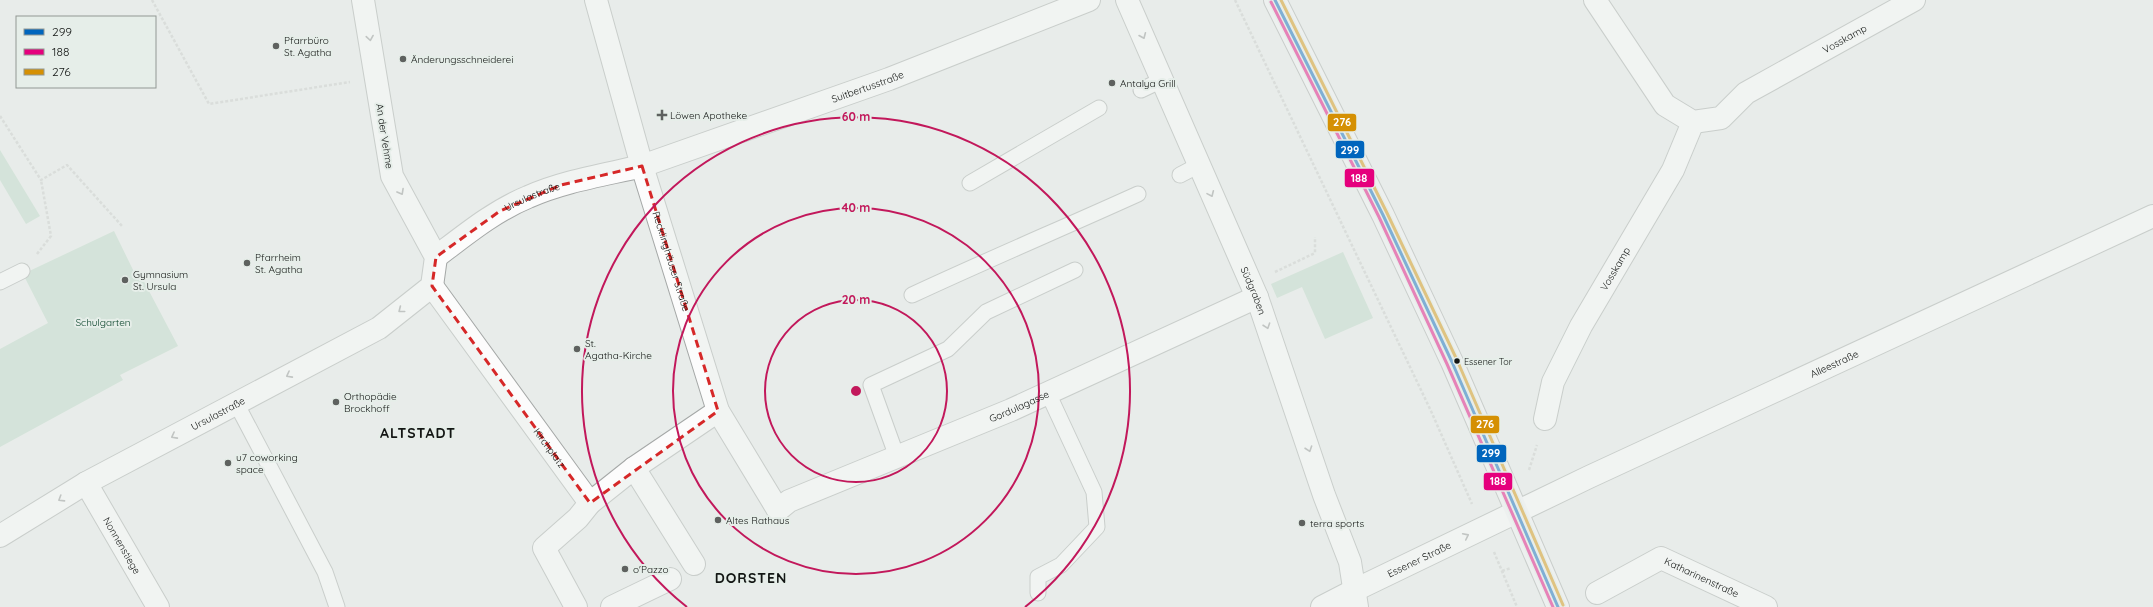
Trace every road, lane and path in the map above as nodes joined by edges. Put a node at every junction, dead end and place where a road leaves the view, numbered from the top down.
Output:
1 (152, 0) edge
2 (363, 0) edge
3 (596, 0) edge
4 (1089, 0) edge
5 (1127, 0) edge
6 (1235, 0) edge
7 (1275, 0) edge
8 (1595, 0) edge
9 (1914, 0) edge
10 (376, 78) junction
11 (1162, 80) junction
12 (1141, 90) dead end
13 (1099, 108) dead end
14 (0, 117) edge
15 (1692, 122) junction
16 (642, 166) junction
17 (41, 180) junction
18 (970, 183) dead end
19 (1138, 194) dead end
20 (2153, 216) edge
21 (122, 226) dead end
22 (1314, 237) dead end
23 (436, 257) junction
24 (1075, 270) dead end
25 (1282, 270) dead end
26 (22, 271) joint
27 (0, 282) edge
28 (432, 286) junction
29 (912, 295) dead end
30 (1257, 297) junction
31 (1048, 393) junction
32 (236, 403) junction
33 (718, 411) junction
34 (1545, 419) joint
35 (897, 457) junction
36 (634, 468) junction
37 (86, 483) junction
38 (590, 503) junction
39 (778, 510) joint
40 (1516, 512) junction
41 (1483, 528) junction
42 (0, 536) edge
43 (694, 564) dead end
44 (1502, 571) dead end
45 (670, 579) dead end
46 (1038, 593) dead end
47 (1597, 593) dead end
48 (1356, 598) edge
49 (158, 607) edge
50 (337, 607) edge
51 (576, 607) edge
52 (612, 607) edge
53 (1322, 607) edge
54 (1517, 607) edge
55 (1558, 607) edge
56 (1766, 607) edge

1 - 10 path
2 -> 10 street, An der Vehme
3 - 16 street, Recklinghäuser Straße
4 - 16 street, Suitbertusstraße
5 -> 11 street, Südgraben
6 - 41 path
7 - 40 main road
8 - 15 street
9 - 15 street, Vosskamp
10 -> 23 street, An der Vehme
11 - 12 lane
11 -> 30 street, Südgraben
13 - 18 lane
14 - 17 path
15 - 34 street, Vosskamp
16 - 23 street, Ursulastraße
16 - 33 street, Recklinghäuser Straße
17 - 21 path
17 - 26 path
19 - 29 lane
20 - 40 street, Alleestraße
22 - 25 path
23 - 28 street
24 - 35 lane
26 - 27 lane
28 -> 32 street, Ursulastraße
28 - 38 street, Kirchplatz
30 - 31 street, Gordulagasse
30 -> 48 street, Südgraben
31 - 35 street, Gordulagasse
31 - 46 lane
32 -> 37 street, Ursulastraße
32 - 50 lane
33 - 36 street
33 - 39 street, Recklinghäuser Straße
34 - 40 path
35 - 39 street, Gordulagasse
36 - 38 street
36 - 43 street
37 -> 42 street, Ursulastraße
37 - 49 street, Nonnenstiege
38 - 51 street
40 - 41 street, Essener Straße
40 - 55 main road
48 -> 41 street, Essener Straße
44 - 54 path
45 - 52 street
47 - 56 street, Katharinenstraße
48 - 53 street, Essener Straße

